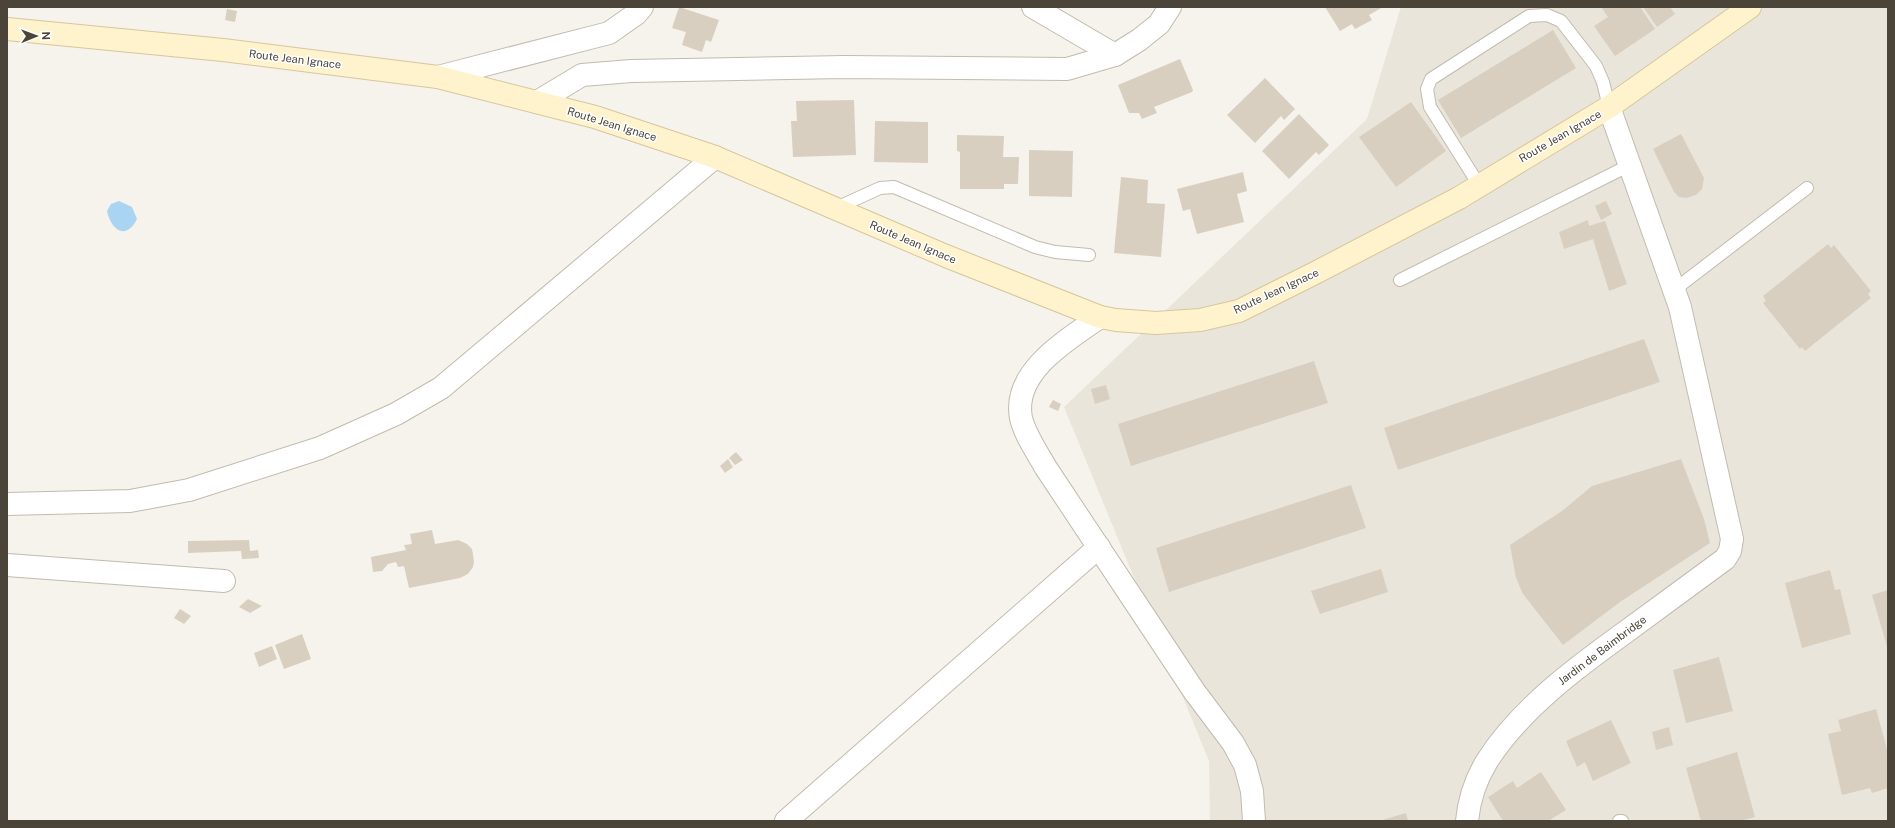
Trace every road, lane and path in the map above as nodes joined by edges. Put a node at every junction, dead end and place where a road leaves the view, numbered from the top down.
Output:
1 (642, 7) edge
2 (1033, 7) edge
3 (1170, 7) edge
4 (1750, 7) edge
5 (7, 29) edge
6 (1115, 55) junction
7 (438, 78) junction
8 (537, 102) junction
9 (1609, 107) junction
10 (715, 158) junction
11 (1630, 165) junction
12 (1479, 185) junction
13 (1807, 188) dead end
14 (834, 209) junction
15 (1089, 255) dead end
16 (1400, 280) dead end
17 (1674, 290) junction
18 (1100, 317) junction
19 (7, 504) edge
20 (1099, 547) junction
21 (7, 565) edge
22 (224, 581) dead end
23 (786, 821) edge
24 (1254, 821) edge
25 (1467, 821) edge

1 - 7 street
2 - 6 street
3 - 6 street
4 - 9 street, Route Jean Ignace
5 - 7 street, Route Jean Ignace
6 - 8 street
7 - 8 street, Route Jean Ignace
8 - 10 street, Route Jean Ignace
9 - 11 street
9 - 12 street, Route Jean Ignace
9 - 12 lane
10 - 14 street, Route Jean Ignace
10 - 19 street
11 - 16 lane
11 - 17 street
12 - 18 street, Route Jean Ignace
13 - 17 lane
14 - 15 lane
14 - 18 street, Route Jean Ignace
17 - 25 street, Jardin de Baimbridge
18 - 20 street
20 - 23 street
20 - 24 street
21 - 22 street

